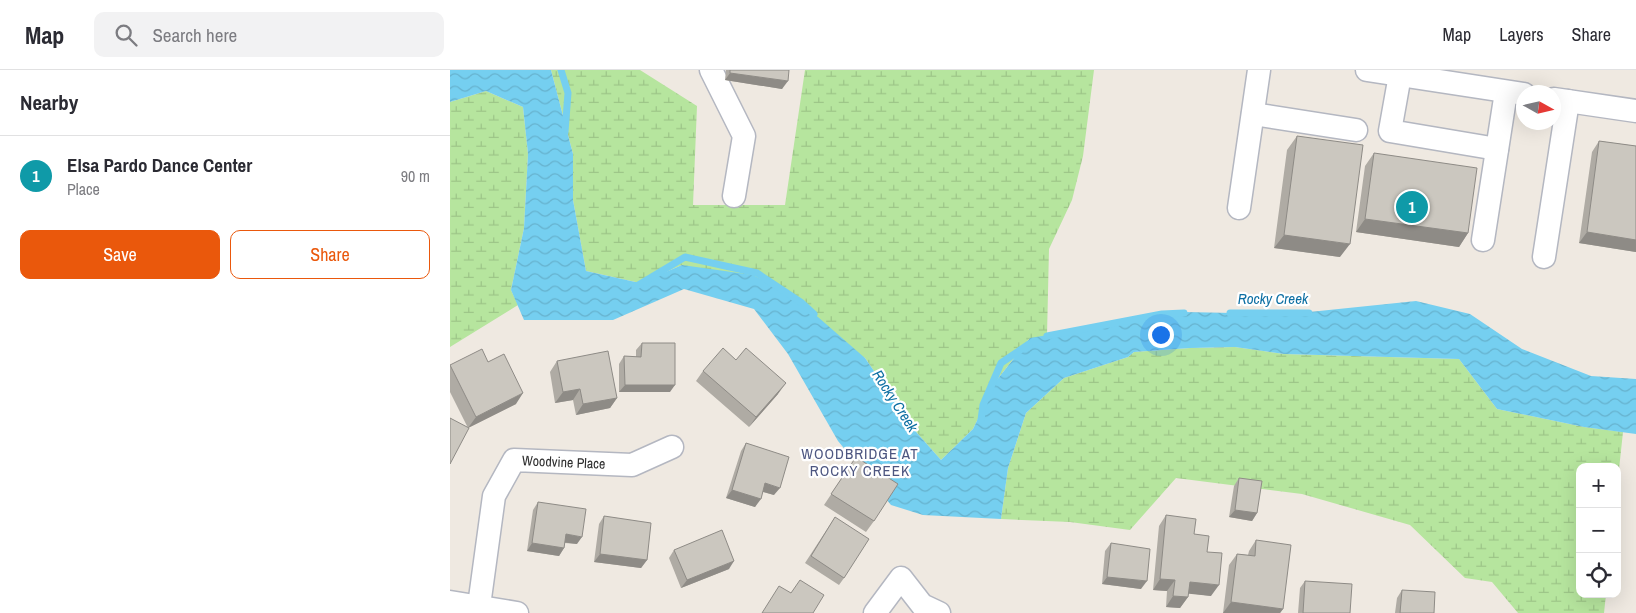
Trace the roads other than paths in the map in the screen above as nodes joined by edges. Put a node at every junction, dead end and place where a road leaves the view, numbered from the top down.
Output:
1 (711, 70) edge
2 (1259, 70) edge
3 (1372, 70) edge
4 (1400, 75) junction
5 (1515, 93) edge
6 (1561, 100) edge
7 (1636, 111) edge
8 (1253, 114) junction
9 (1356, 130) dead end
10 (1558, 130) edge
11 (1497, 149) junction
12 (734, 196) dead end
13 (1239, 208) dead end
14 (1483, 240) dead end
15 (1544, 257) dead end
16 (672, 447) dead end
17 (450, 602) edge
18 (479, 610) edge
19 (517, 613) edge
20 (875, 613) edge
21 (940, 613) edge

1 - 12 street
2 - 8 street
3 - 4 street
4 - 5 street
4 - 11 street
5 - 11 street
6 - 7 street
8 - 9 street
8 - 13 street
10 - 15 street
11 - 14 street
16 - 18 street, Woodvine Place
17 - 18 street
18 - 19 street
20 - 21 street

